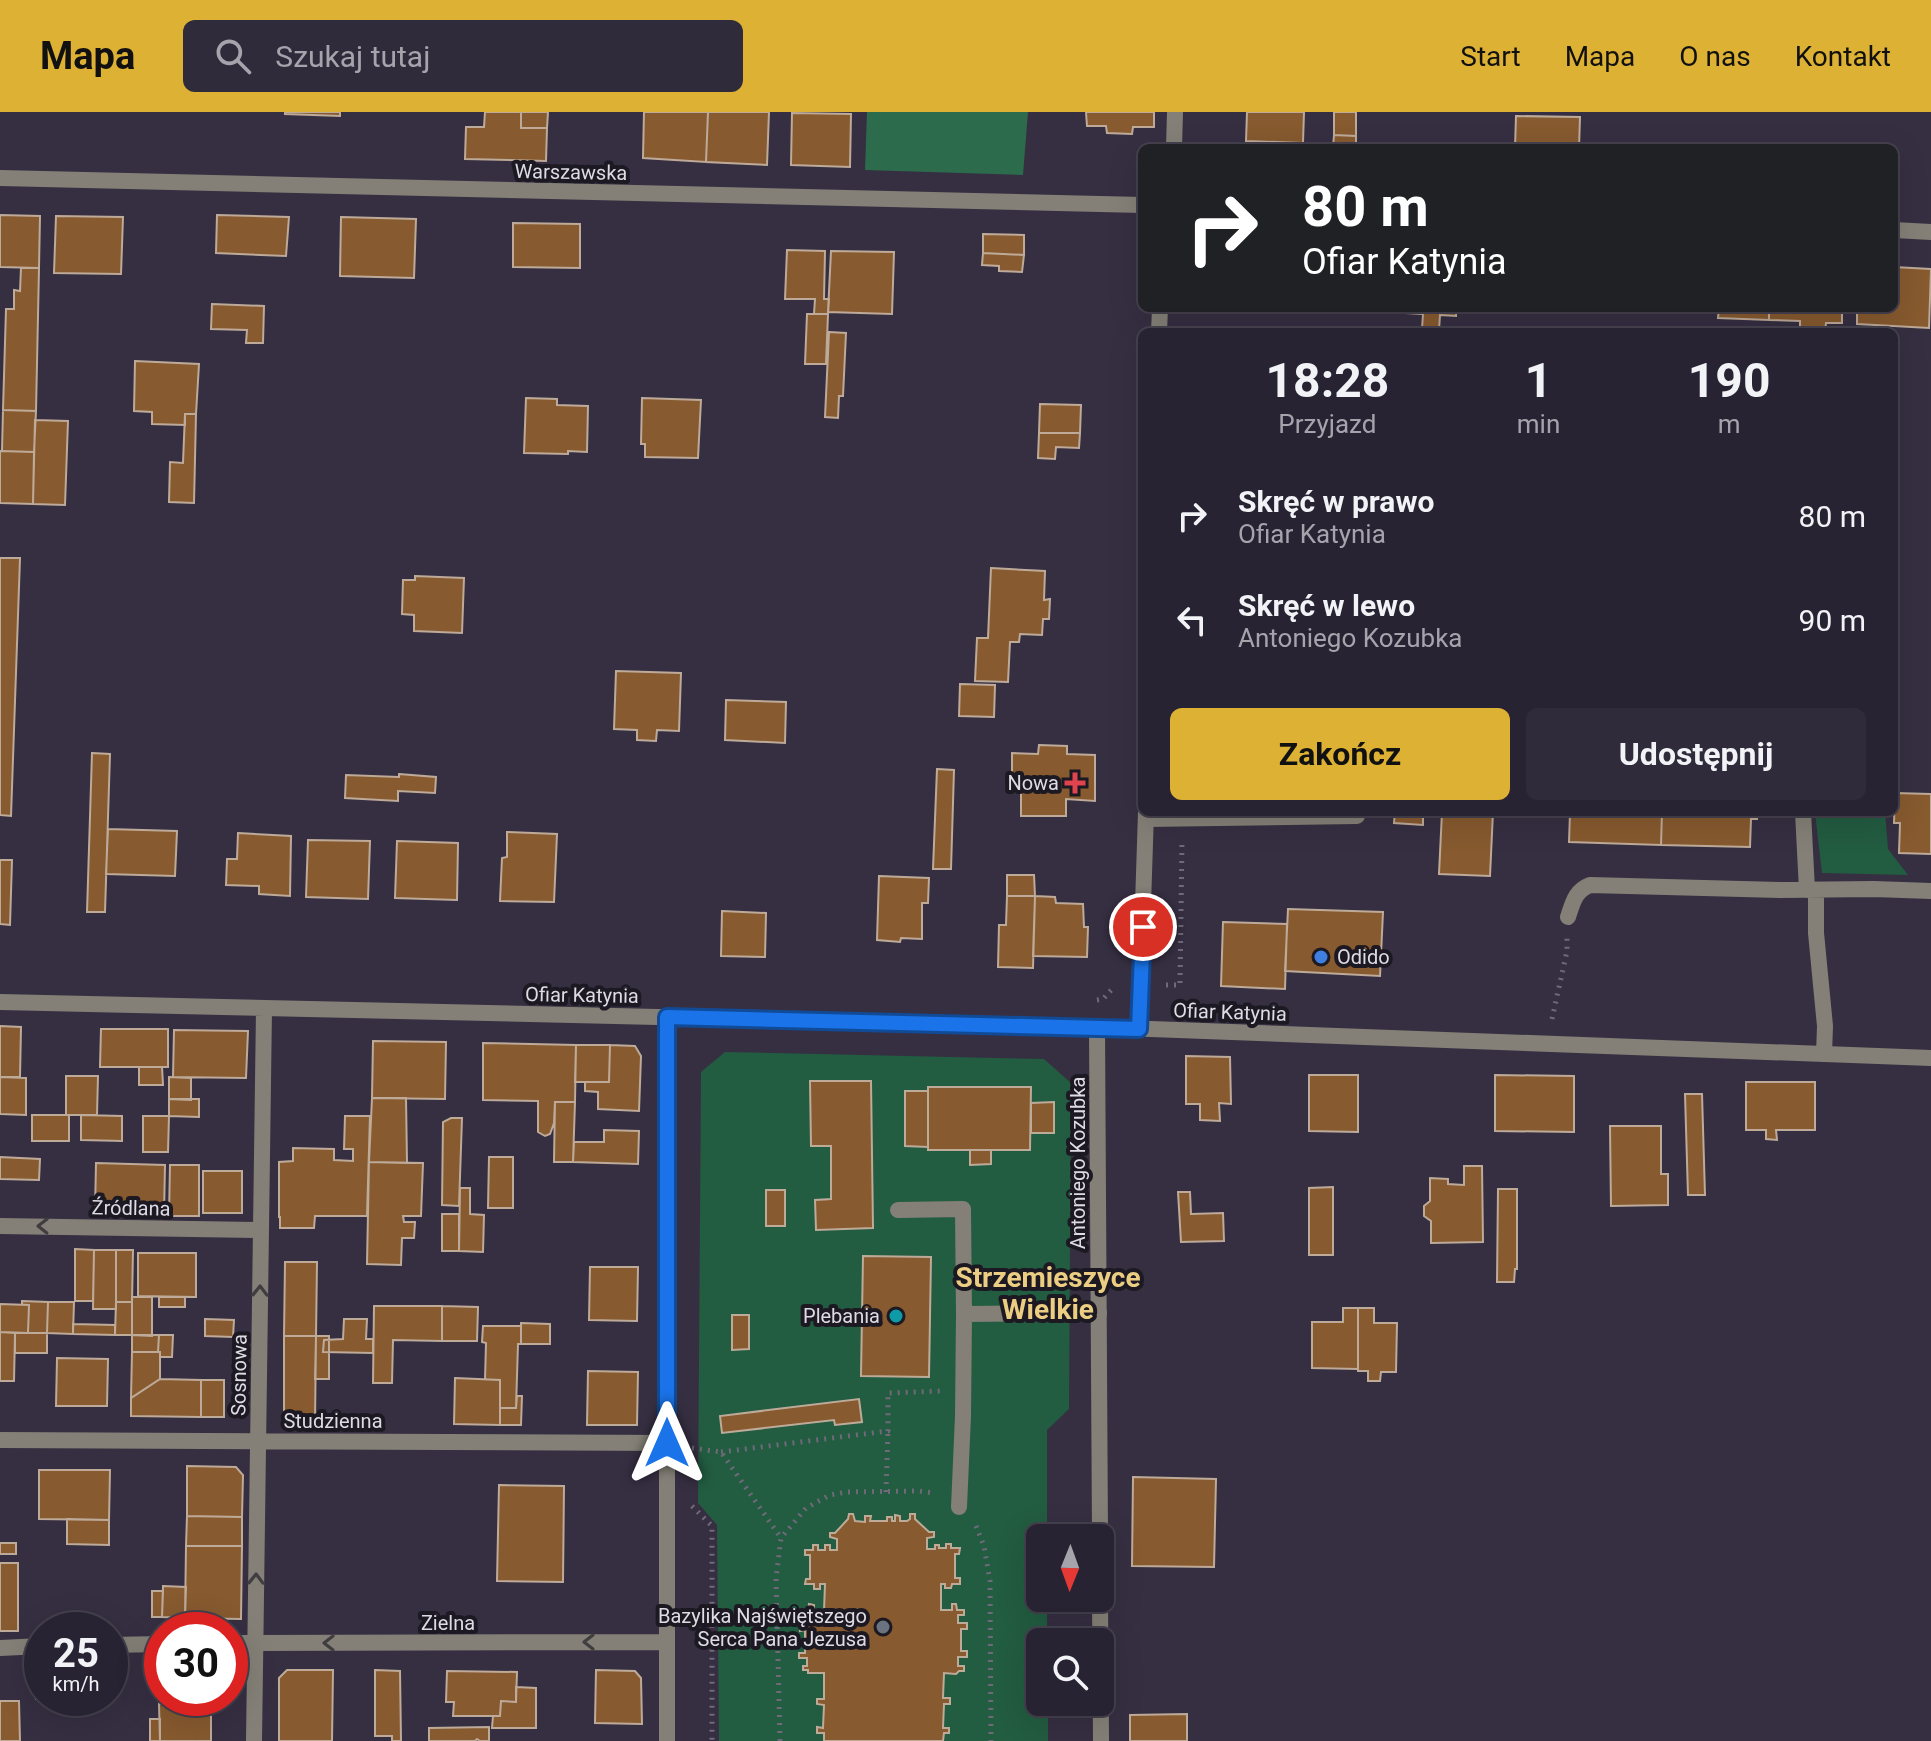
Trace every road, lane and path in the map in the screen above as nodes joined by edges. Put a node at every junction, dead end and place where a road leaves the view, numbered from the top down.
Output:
1 (1175, 112) edge
2 (1174, 144) edge
3 (0, 178) edge
4 (1138, 205) edge
5 (1898, 230) edge
6 (1931, 232) edge
7 (1146, 816) edge
8 (1158, 816) edge
9 (1357, 816) dead end
10 (1803, 816) edge
11 (1183, 818) junction
12 (1811, 890) junction
13 (1931, 891) edge
14 (1568, 917) joint
15 (1158, 982) dead end
16 (0, 1002) edge
17 (264, 1009) junction
18 (667, 1017) junction
19 (1097, 1027) junction
20 (1139, 1029) junction
21 (1546, 1044) junction
22 (1824, 1054) junction
23 (1931, 1058) edge
24 (898, 1210) dead end
25 (0, 1226) edge
26 (261, 1230) junction
27 (1099, 1313) junction
28 (964, 1314) junction
29 (963, 1390) junction
30 (888, 1431) junction
31 (692, 1436) dead end
32 (0, 1440) edge
33 (258, 1441) junction
34 (667, 1443) junction
35 (692, 1448) junction
36 (721, 1452) junction
37 (692, 1463) dead end
38 (886, 1492) junction
39 (692, 1506) dead end
40 (959, 1507) junction
41 (1100, 1524) edge
42 (781, 1538) junction
43 (1100, 1612) edge
44 (667, 1642) junction
45 (248, 1643) edge
46 (255, 1643) junction
47 (24, 1647) edge
48 (0, 1648) edge
49 (254, 1741) edge
50 (667, 1741) edge
51 (712, 1741) edge
52 (780, 1741) edge
53 (991, 1741) edge
54 (1101, 1741) edge

1 - 2 street
3 - 4 street, Warszawska
5 - 6 street
7 - 20 street
8 - 11 street
9 - 11 street
10 - 12 street
11 - 15 path
12 - 13 street
12 - 14 street
12 - 22 street
14 - 21 path
16 - 17 street, Ofiar Katynia
17 - 18 street, Ofiar Katynia
17 - 26 street, Sosnowa
18 - 19 street, Ofiar Katynia
18 - 34 street
19 - 20 street, Ofiar Katynia
19 - 27 street, Antoniego Kozubka
20 - 21 street, Ofiar Katynia
21 - 22 street, Ofiar Katynia
22 - 23 street, Ofiar Katynia
24 - 28 street
26 -> 25 street, Źródlana
33 -> 26 street, Sosnowa
27 - 28 street
27 - 41 street, Antoniego Kozubka
28 - 29 street
29 - 30 path
29 - 40 street
30 - 36 path
30 - 38 path
31 - 35 path
32 - 33 street, Studzienna
33 - 34 street, Studzienna
46 -> 33 street, Sosnowa
34 - 44 street
35 - 36 path
35 - 37 path
36 - 42 path
38 - 40 path
38 - 42 path
39 - 51 path
40 - 53 path
42 - 52 path
43 - 54 street
44 -> 46 street, Zielna
44 - 50 street
45 - 46 street, Zielna
46 - 49 street, Sosnowa
47 - 48 street

